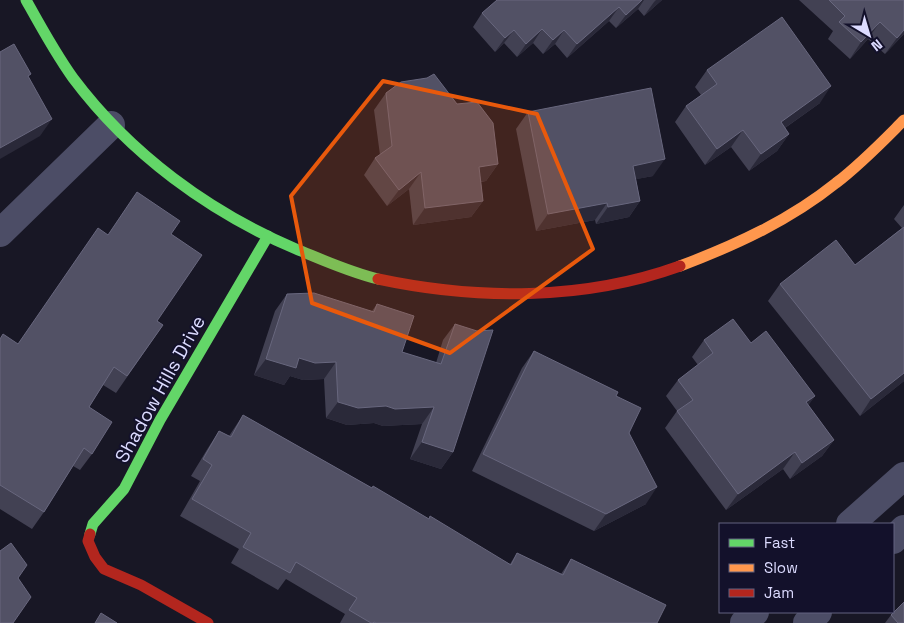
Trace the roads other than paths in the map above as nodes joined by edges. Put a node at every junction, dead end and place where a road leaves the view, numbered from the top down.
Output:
1 (26, 0) edge
2 (904, 120) edge
3 (111, 125) junction
4 (0, 233) edge
5 (268, 236) junction
6 (904, 476) edge
7 (851, 523) edge
8 (904, 529) edge
9 (894, 539) edge
10 (754, 613) edge
11 (817, 613) edge
12 (208, 623) edge
13 (744, 623) edge
14 (807, 623) edge

1 - 3 street
2 - 5 street
3 - 4 street
3 - 5 street
5 - 12 street, Shadow Hills Drive
6 - 7 street
8 - 9 street
10 - 13 street
11 - 14 street

